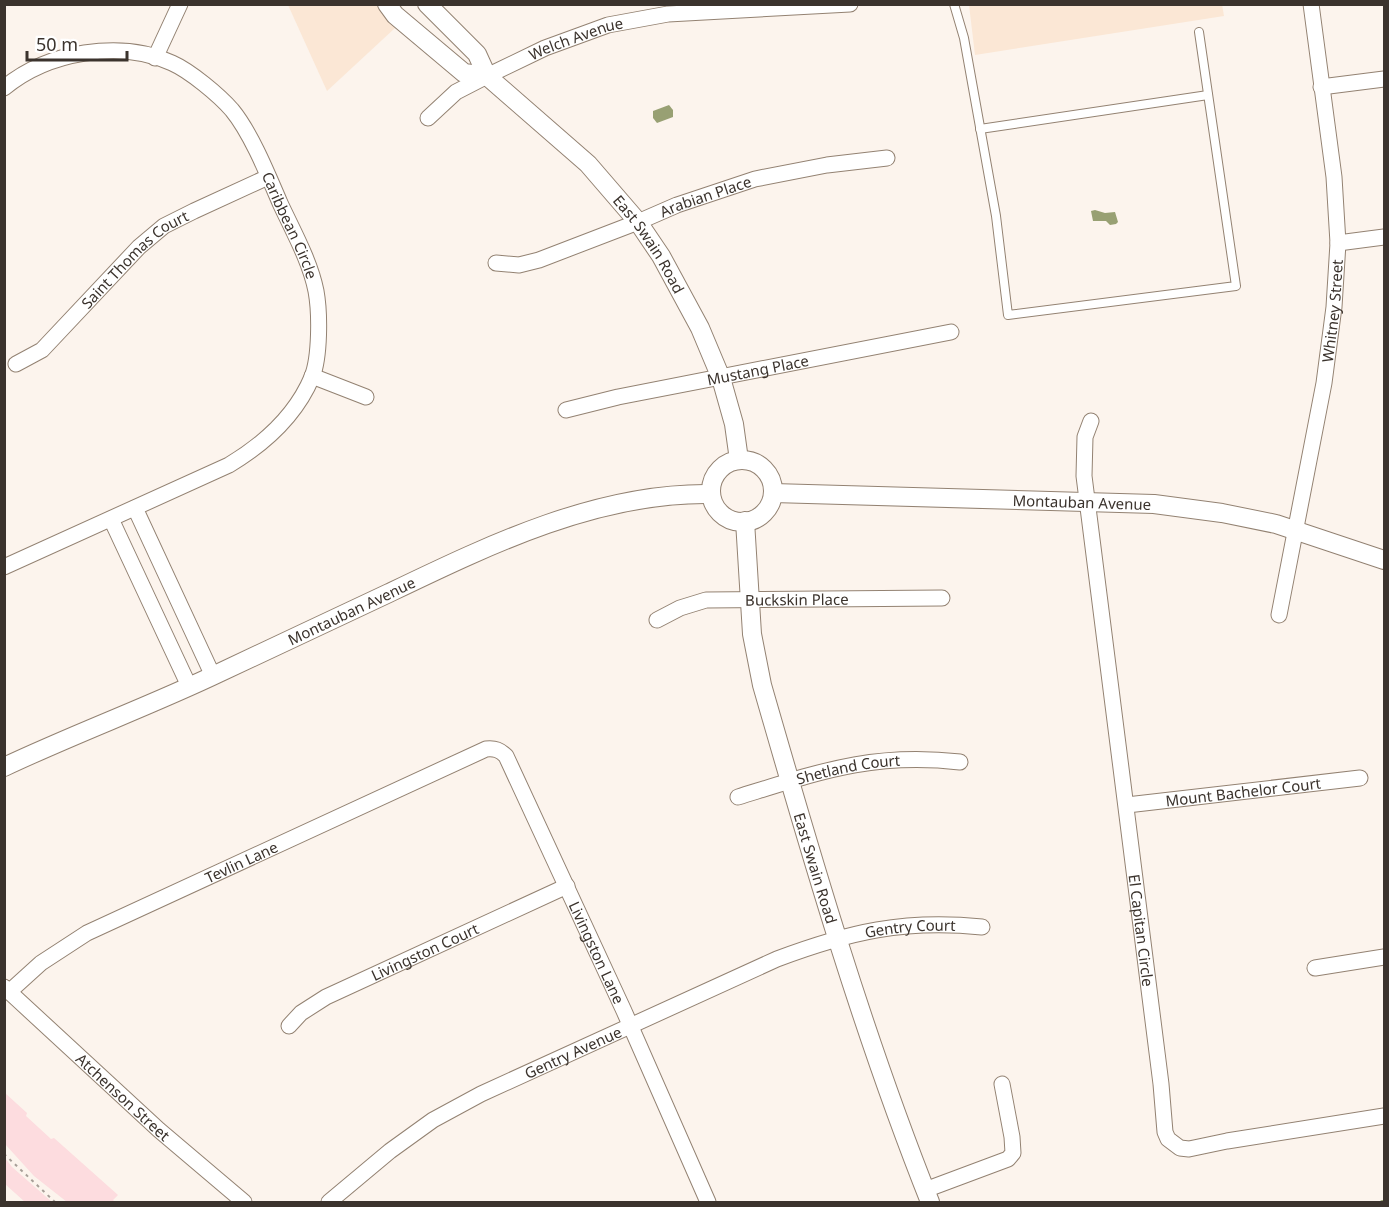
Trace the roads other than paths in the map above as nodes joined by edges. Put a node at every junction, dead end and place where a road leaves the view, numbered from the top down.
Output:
1 (180, 4) edge
2 (387, 4) edge
3 (427, 4) edge
4 (850, 4) edge
5 (954, 4) edge
6 (1311, 4) edge
7 (1199, 32) dead end
8 (155, 58) junction
9 (487, 76) junction
10 (1384, 79) edge
11 (1322, 87) junction
12 (4, 88) edge
13 (1208, 95) junction
14 (428, 118) dead end
15 (980, 129) junction
16 (887, 158) dead end
17 (268, 177) junction
18 (638, 222) junction
19 (1384, 237) edge
20 (1338, 243) junction
21 (496, 263) dead end
22 (951, 332) dead end
23 (16, 364) dead end
24 (312, 376) junction
25 (721, 378) junction
26 (366, 397) dead end
27 (566, 410) dead end
28 (1092, 421) dead end
29 (739, 460) junction
30 (772, 493) junction
31 (711, 494) junction
32 (1088, 501) junction
33 (135, 508) junction
34 (111, 519) junction
35 (745, 521) junction
36 (1295, 530) junction
37 (1384, 560) edge
38 (4, 567) edge
39 (942, 598) dead end
40 (750, 599) junction
41 (1279, 615) dead end
42 (657, 620) dead end
43 (213, 676) junction
44 (189, 686) junction
45 (486, 749) joint
46 (960, 762) dead end
47 (4, 767) edge
48 (1360, 778) dead end
49 (790, 781) junction
50 (738, 797) dead end
51 (1127, 805) junction
52 (567, 886) junction
53 (982, 927) dead end
54 (838, 938) junction
55 (1384, 957) edge
56 (1315, 968) dead end
57 (7, 990) edge
58 (630, 1024) junction
59 (289, 1026) dead end
60 (1002, 1084) dead end
61 (1384, 1116) edge
62 (927, 1196) edge
63 (244, 1203) edge
64 (329, 1203) edge
65 (708, 1203) edge

1 - 8 street
2 - 9 street, East Swain Road
3 - 9 street, East Swain Road
4 - 9 street, Welch Avenue
5 - 15 lane
6 - 11 street, Whitney Street
7 - 13 lane
8 - 12 street, Caribbean Circle
8 - 17 street, Caribbean Circle
9 - 14 street, Welch Avenue
9 - 18 street, East Swain Road
10 - 11 street
11 - 20 street, Whitney Street
13 - 15 lane
13 - 15 lane
16 - 18 street, Arabian Place
17 - 23 street, Saint Thomas Court
17 - 24 street, Caribbean Circle
18 - 21 street, Arabian Place
18 - 25 street, East Swain Road
19 - 20 street
20 - 36 street, Whitney Street
22 - 25 street, Mustang Place
24 - 26 street
24 - 33 street, Caribbean Circle
25 - 27 street, Mustang Place
25 - 29 street, East Swain Road
28 - 32 street, El Capitan Circle
29 - 30 street
29 - 31 street
30 - 32 street, Montauban Avenue
30 - 35 street
31 - 35 street
31 - 43 street, Montauban Avenue
32 - 36 street, Montauban Avenue
32 - 51 street, El Capitan Circle
33 - 34 street, Caribbean Circle
33 - 43 street
34 - 38 street, Caribbean Circle
34 - 44 street
35 - 40 street, East Swain Road
36 - 37 street, Montauban Avenue
36 - 41 street, Whitney Street
39 - 40 street, Buckskin Place
40 - 42 street, Buckskin Place
40 - 49 street, East Swain Road
43 - 44 street, Montauban Avenue
44 - 47 street, Montauban Avenue
45 - 52 street, Livingston Lane
45 - 57 street, Tevlin Lane
46 - 49 street, Shetland Court
48 - 51 street, Mount Bachelor Court
49 - 50 street, Shetland Court
49 - 54 street, East Swain Road
51 - 61 street, El Capitan Circle
52 - 58 street, Livingston Lane
52 - 59 street, Livingston Court
53 - 54 street, Gentry Court
54 - 58 street, Gentry Avenue
54 - 62 street, East Swain Road
55 - 56 street
57 - 63 street, Atchenson Street
58 - 64 street, Gentry Avenue
58 - 65 street, Livingston Lane
60 - 62 street

